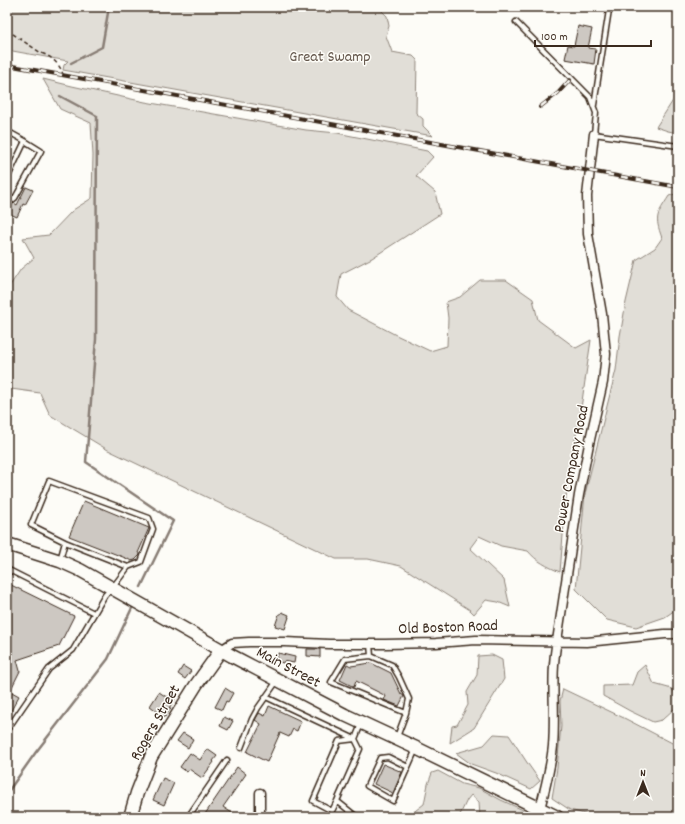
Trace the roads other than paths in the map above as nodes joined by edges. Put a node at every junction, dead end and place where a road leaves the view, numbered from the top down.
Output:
1 (609, 10) dead end
2 (516, 22) dead end
3 (594, 106) junction
4 (7, 131) edge
5 (594, 134) junction
6 (26, 141) junction
7 (678, 146) edge
8 (7, 179) edge
9 (7, 201) edge
10 (66, 542) junction
11 (7, 544) edge
12 (60, 561) junction
13 (128, 567) junction
14 (7, 568) edge
15 (113, 587) junction
16 (94, 613) junction
17 (678, 634) edge
18 (557, 641) junction
19 (370, 644) junction
20 (221, 650) junction
21 (371, 656) junction
22 (278, 680) junction
23 (266, 697) junction
24 (406, 713) junction
25 (361, 723) junction
26 (7, 730) edge
27 (355, 739) junction
28 (396, 739) junction
29 (241, 748) dead end
30 (416, 748) junction
31 (227, 760) dead end
32 (408, 766) junction
33 (260, 793) dead end
34 (337, 801) junction
35 (540, 809) junction
36 (133, 816) edge
37 (188, 817) edge
38 (260, 817) edge
39 (357, 817) edge
40 (557, 817) edge

1 - 3 lane
2 - 3 lane
3 - 5 lane
4 - 6 lane
5 - 7 lane
5 - 18 street, Power Company Road
6 - 8 lane
6 - 9 lane
10 - 12 lane
10 - 13 lane
10 - 13 lane
11 - 12 main road, Main Street
12 - 15 main road, Main Street
13 - 15 lane
14 - 16 lane
15 - 16 lane
15 - 20 main road, Main Street
16 - 26 lane
17 - 18 street, Old Boston Road
18 - 19 street, Old Boston Road
18 - 35 street, Power Company Road
19 - 20 street, Old Boston Road
19 - 21 lane
20 - 22 main road, Main Street
20 - 36 main road, Rogers Street
21 - 24 lane
21 - 24 lane
22 - 23 lane
22 - 25 main road, Main Street
23 - 27 lane
23 - 29 lane
24 - 28 lane
25 - 27 lane
25 - 28 main road, Main Street
27 - 34 lane
27 - 34 lane
28 - 30 main road, Main Street
30 - 32 lane
30 - 35 main road, Main Street
31 - 37 lane
32 - 32 lane
33 - 38 street
34 - 39 lane
35 - 40 main road, Main Street

